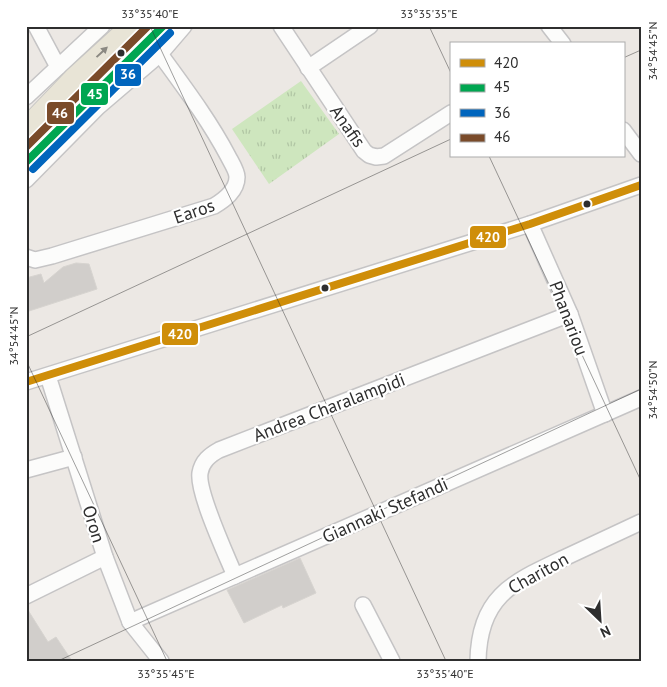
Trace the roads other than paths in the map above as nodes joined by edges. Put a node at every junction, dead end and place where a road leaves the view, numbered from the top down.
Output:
1 (36, 26) edge
2 (102, 26) edge
3 (131, 26) edge
4 (163, 26) edge
5 (184, 26) edge
6 (281, 26) edge
7 (370, 26) edge
8 (549, 26) edge
9 (560, 42) edge
10 (160, 54) junction
11 (58, 66) junction
12 (308, 68) junction
13 (26, 97) edge
14 (450, 114) edge
15 (26, 128) edge
16 (624, 131) edge
17 (641, 154) edge
18 (26, 162) edge
19 (26, 180) edge
20 (641, 185) edge
21 (530, 224) junction
22 (26, 257) edge
23 (570, 314) junction
24 (48, 376) junction
25 (26, 382) edge
26 (641, 398) edge
27 (605, 414) junction
28 (74, 457) junction
29 (26, 470) edge
30 (641, 522) edge
31 (105, 557) junction
32 (235, 576) junction
33 (26, 596) edge
34 (363, 606) dead end
35 (130, 622) junction
36 (161, 661) edge
37 (392, 661) edge
38 (478, 661) edge

1 - 11 street
2 - 11 street
15 -> 3 main road
4 - 18 main road
5 - 10 street
6 - 12 street, Anafis
7 - 12 street
8 - 9 street
10 - 19 street
10 - 22 street, Earos
11 - 13 street
12 - 14 street, Anafis
16 - 17 street
20 - 21 street
21 - 23 street, Phanariou
21 - 24 street
23 - 27 street, Phanariou
23 - 32 street, Andrea Charalampidi
24 - 25 street
24 - 28 street, Oron
26 - 27 street, Giannaki Stefandi
27 - 32 street, Giannaki Stefandi
28 - 29 street
28 - 31 street, Oron
30 - 38 street, Chariton
31 - 33 street
31 - 35 street, Oron
32 - 35 street, Giannaki Stefandi
34 - 37 street
35 - 36 street, Oron

